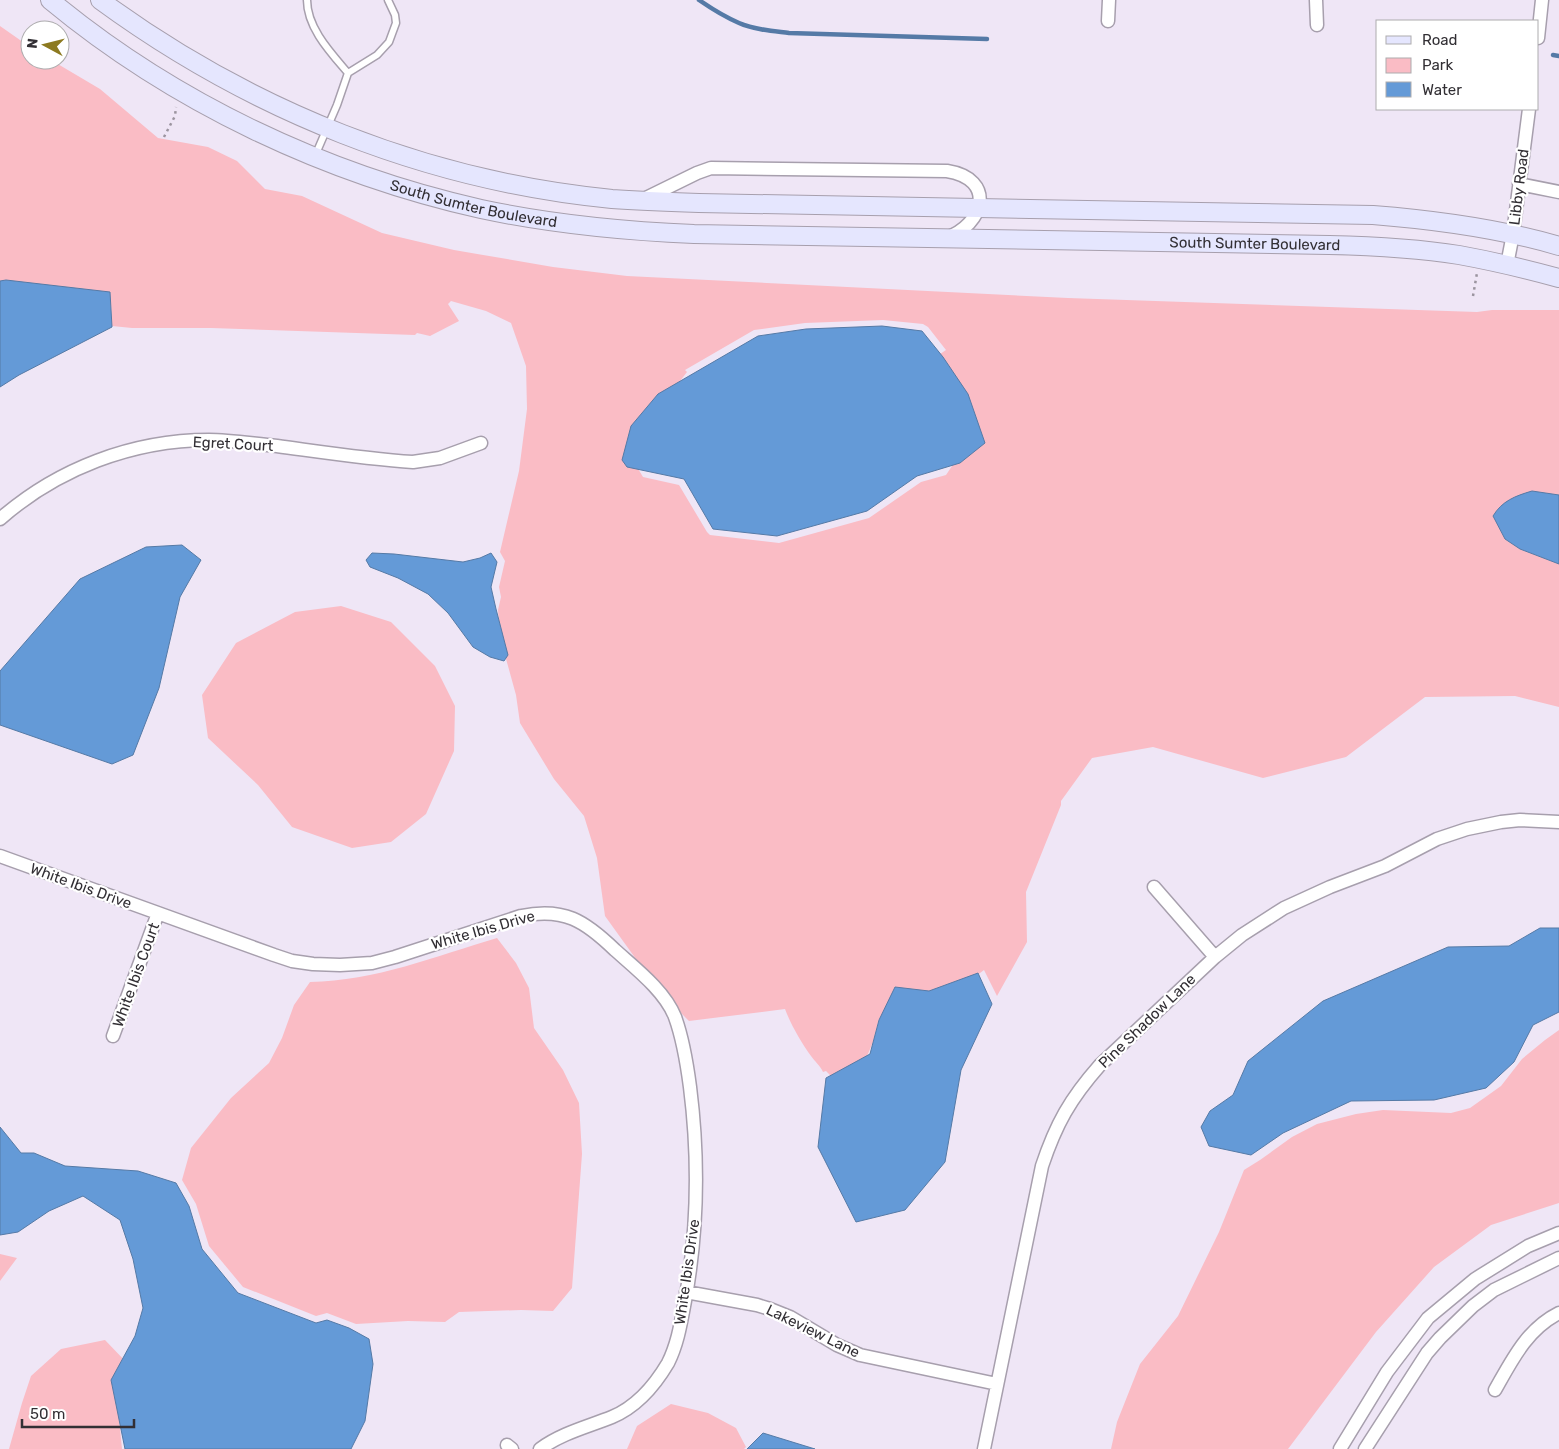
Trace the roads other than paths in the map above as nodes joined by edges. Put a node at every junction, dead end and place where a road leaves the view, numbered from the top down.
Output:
1 (50, 0) edge
2 (100, 0) edge
3 (307, 0) edge
4 (388, 0) edge
5 (1109, 0) edge
6 (1316, 0) edge
7 (1542, 0) edge
8 (1108, 21) dead end
9 (1316, 25) dead end
10 (1539, 28) edge
11 (348, 73) junction
12 (1529, 110) edge
13 (326, 128) junction
14 (314, 157) junction
15 (1520, 184) junction
16 (1559, 192) edge
17 (641, 201) junction
18 (978, 209) junction
19 (1513, 234) junction
20 (946, 238) junction
21 (1559, 246) edge
22 (1507, 265) junction
23 (1559, 278) edge
24 (481, 443) dead end
25 (0, 519) edge
26 (1559, 822) edge
27 (0, 856) edge
28 (1154, 887) dead end
29 (158, 914) junction
30 (1215, 956) junction
31 (113, 1036) dead end
32 (1559, 1233) edge
33 (1559, 1258) edge
34 (686, 1292) junction
35 (1559, 1313) edge
36 (998, 1384) junction
37 (1494, 1390) dead end
38 (540, 1449) edge
39 (984, 1449) edge
40 (1340, 1449) edge
41 (1365, 1449) edge

1 - 14 main road, South Sumter Boulevard
2 - 13 main road, South Sumter Boulevard
3 - 11 lane
4 - 11 lane
5 - 8 street
6 - 9 street
7 - 10 street
11 - 13 lane
12 - 15 street, Libby Road
13 - 14 lane
13 - 17 main road, South Sumter Boulevard
14 - 20 main road, South Sumter Boulevard
15 - 16 street
15 - 19 street, Libby Road
17 - 18 main road, South Sumter Boulevard
17 - 18 street
18 - 19 main road, South Sumter Boulevard
18 - 20 street
19 - 21 main road, South Sumter Boulevard
19 - 22 street, Libby Road
20 - 22 main road, South Sumter Boulevard
22 - 23 main road, South Sumter Boulevard
24 - 25 street, Egret Court
26 - 30 street, Pine Shadow Lane
27 - 29 street, White Ibis Drive
28 - 30 street
29 - 31 street, White Ibis Court
29 - 34 street, White Ibis Drive
30 - 36 street, Pine Shadow Lane
32 - 40 street
33 - 41 street
34 - 36 street, Lakeview Lane
34 - 38 street, White Ibis Drive
35 - 37 street
36 - 39 street, Pine Shadow Lane

